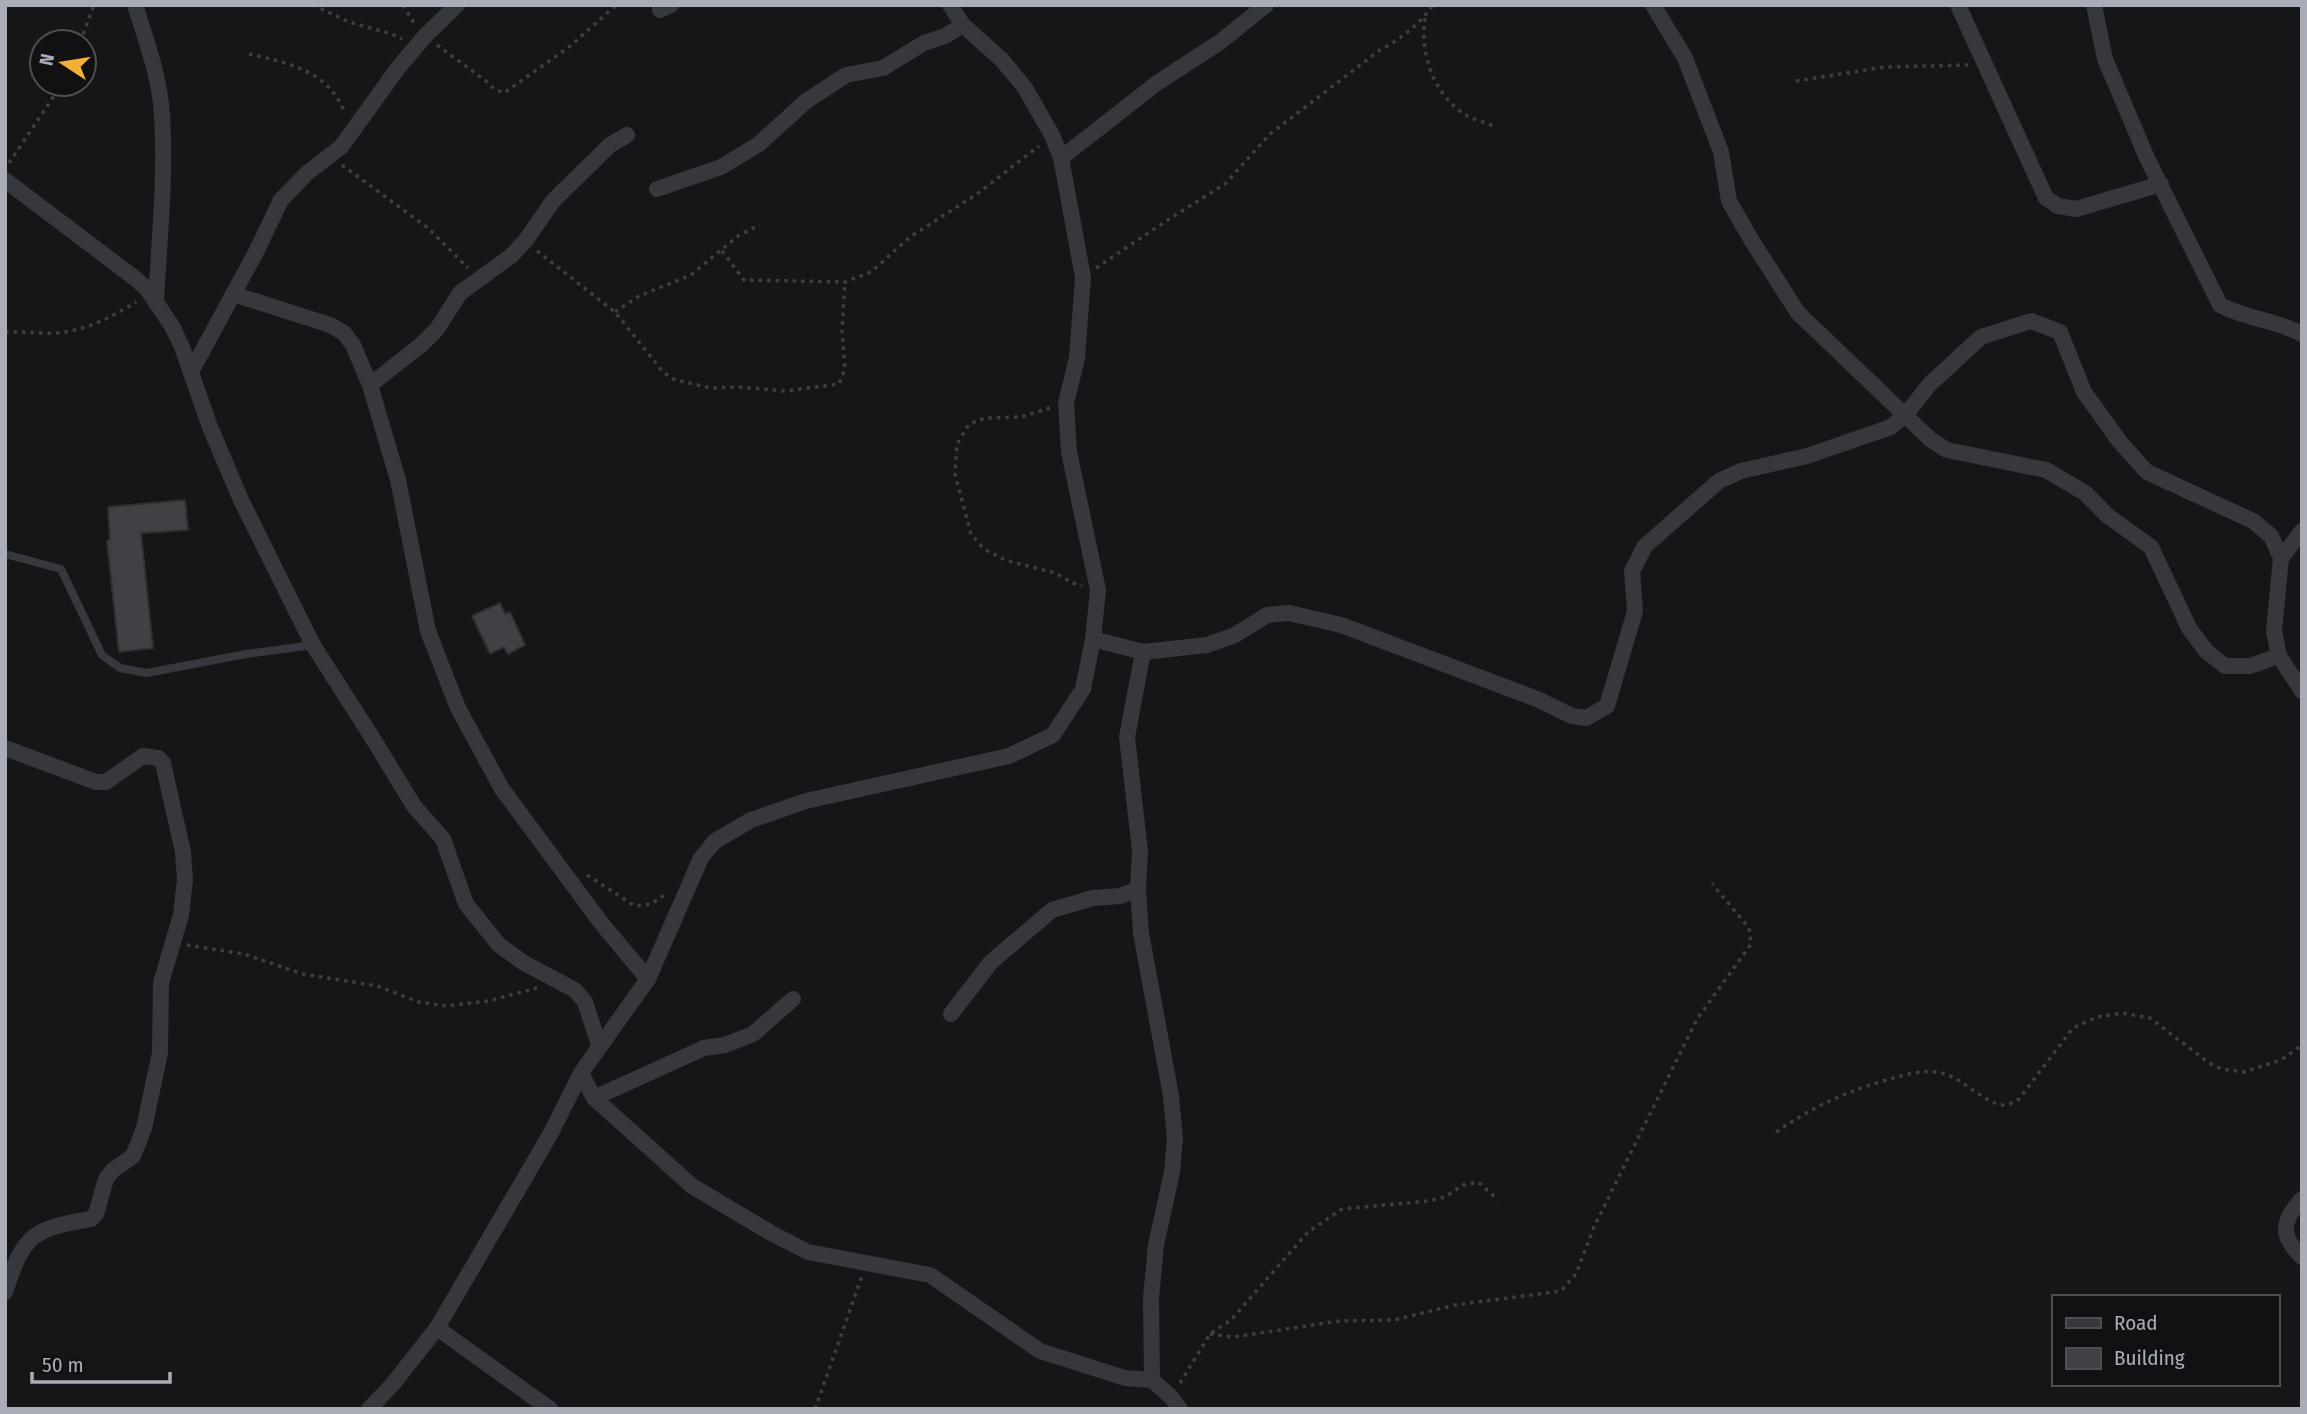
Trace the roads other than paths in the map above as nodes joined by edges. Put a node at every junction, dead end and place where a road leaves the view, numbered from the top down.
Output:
1 (135, 5) edge
2 (457, 5) edge
3 (950, 5) edge
4 (1266, 5) edge
5 (1653, 5) edge
6 (1958, 5) edge
7 (2094, 5) edge
8 (963, 25) junction
9 (627, 135) dead end
10 (1061, 158) junction
11 (5, 180) edge
12 (2161, 184) junction
13 (657, 189) dead end
14 (233, 294) junction
15 (153, 298) junction
16 (2302, 334) edge
17 (191, 372) junction
18 (370, 385) junction
19 (1906, 414) junction
20 (2302, 531) edge
21 (5, 554) edge
22 (2281, 558) junction
23 (1093, 639) junction
24 (313, 645) junction
25 (1143, 652) junction
26 (2279, 656) junction
27 (2302, 691) edge
28 (5, 748) edge
29 (1138, 889) junction
30 (648, 979) junction
31 (793, 999) dead end
32 (951, 1014) dead end
33 (599, 1045) junction
34 (580, 1073) junction
35 (594, 1098) junction
36 (2302, 1199) edge
37 (2302, 1257) edge
38 (5, 1292) edge
39 (437, 1328) junction
40 (1153, 1380) junction
41 (1176, 1403) edge
42 (369, 1409) edge
43 (550, 1409) edge

1 - 15 street
2 - 14 street
3 - 8 street
4 - 10 street
5 - 19 street
6 - 12 street
7 - 12 street
8 - 10 street
8 - 13 street
9 - 18 street
10 - 23 street
11 - 15 street
12 - 16 street
14 - 17 street
14 - 18 street
15 - 17 street
17 - 24 street
18 - 30 street
19 - 22 street
19 - 25 street
19 - 26 street
20 - 22 street
21 - 24 lane
22 - 26 street
23 - 25 street
23 - 30 street
24 - 33 street
25 - 29 street
26 - 27 street
28 - 38 street
29 - 32 street
29 - 40 street
30 - 33 street
31 - 35 street
33 - 34 street
34 - 35 street
34 - 39 street
35 - 40 street
36 - 37 street
39 - 42 street
39 - 43 street
40 - 41 street

